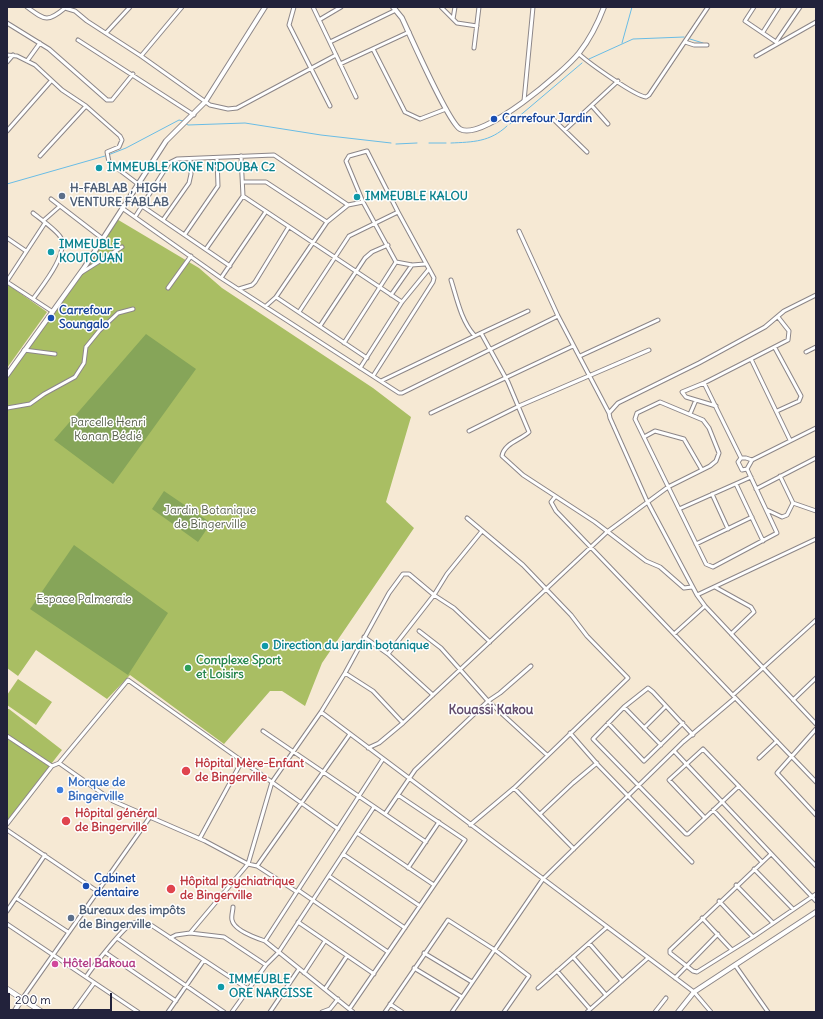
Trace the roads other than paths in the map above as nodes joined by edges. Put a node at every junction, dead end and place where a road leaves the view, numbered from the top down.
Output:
1 (28, 7) edge
2 (78, 7) edge
3 (130, 7) edge
4 (182, 7) edge
5 (266, 7) edge
6 (294, 7) edge
7 (313, 7) edge
8 (341, 7) edge
9 (440, 7) edge
10 (455, 7) edge
11 (479, 7) edge
12 (533, 7) edge
13 (604, 7) edge
14 (708, 7) edge
15 (754, 7) edge
16 (779, 7) edge
17 (800, 7) edge
18 (394, 9) edge
19 (75, 11) junction
20 (453, 19) junction
21 (319, 20) junction
22 (816, 22) edge
23 (7, 23) edge
24 (477, 26) junction
25 (409, 32) junction
26 (763, 32) junction
27 (106, 33) junction
28 (78, 40) dead end
29 (40, 42) junction
30 (330, 42) junction
31 (685, 42) junction
32 (708, 45) dead end
33 (474, 48) dead end
34 (373, 49) junction
35 (578, 54) junction
36 (7, 55) edge
37 (13, 55) junction
38 (336, 55) junction
39 (141, 56) junction
40 (756, 56) dead end
41 (27, 61) junction
42 (7, 62) edge
43 (340, 64) junction
44 (312, 68) junction
45 (133, 74) junction
46 (51, 81) junction
47 (618, 81) junction
48 (356, 97) dead end
49 (524, 101) junction
50 (205, 102) junction
51 (86, 106) junction
52 (330, 106) dead end
53 (592, 106) junction
54 (446, 109) junction
55 (194, 115) junction
56 (551, 117) dead end
57 (608, 124) dead end
58 (565, 130) junction
59 (7, 131) edge
60 (587, 152) dead end
61 (40, 156) dead end
62 (241, 156) junction
63 (217, 158) junction
64 (190, 159) junction
65 (243, 182) junction
66 (138, 184) junction
67 (243, 196) junction
68 (51, 199) dead end
69 (363, 202) junction
70 (348, 205) junction
71 (60, 206) junction
72 (142, 206) junction
73 (122, 208) junction
74 (398, 212) junction
75 (33, 213) dead end
76 (266, 213) junction
77 (135, 217) junction
78 (163, 220) junction
79 (44, 222) junction
80 (327, 222) junction
81 (376, 223) junction
82 (288, 228) junction
83 (519, 231) dead end
84 (184, 234) junction
85 (7, 238) edge
86 (103, 239) junction
87 (312, 243) junction
88 (388, 245) junction
89 (122, 247) dead end
90 (206, 249) junction
91 (26, 251) junction
92 (191, 256) junction
93 (334, 258) junction
94 (396, 262) junction
95 (425, 264) junction
96 (412, 265) junction
97 (230, 266) junction
98 (429, 269) junction
99 (355, 272) junction
100 (80, 274) junction
101 (221, 278) junction
102 (451, 280) dead end
103 (7, 282) edge
104 (168, 288) dead end
105 (239, 288) junction
106 (380, 288) junction
107 (391, 295) junction
108 (816, 295) edge
109 (276, 297) junction
110 (33, 300) junction
111 (402, 302) junction
112 (266, 306) junction
113 (133, 309) dead end
114 (528, 311) dead end
115 (52, 312) junction
116 (299, 312) junction
117 (558, 316) junction
118 (778, 317) junction
119 (658, 320) dead end
120 (320, 326) junction
121 (481, 333) junction
122 (474, 335) junction
123 (344, 343) junction
124 (573, 346) junction
125 (816, 347) edge
126 (491, 348) junction
127 (775, 348) junction
128 (24, 350) junction
129 (649, 350) dead end
130 (806, 352) dead end
131 (55, 354) dead end
132 (580, 356) junction
133 (367, 358) junction
134 (751, 359) junction
135 (360, 368) junction
136 (7, 374) edge
137 (372, 376) junction
138 (589, 376) junction
139 (506, 378) junction
140 (381, 381) junction
141 (704, 383) junction
142 (696, 400) junction
143 (519, 406) junction
144 (716, 406) junction
145 (7, 408) edge
146 (777, 411) junction
147 (430, 413) dead end
148 (609, 413) junction
149 (690, 414) junction
150 (816, 428) edge
151 (469, 431) dead end
152 (644, 437) junction
153 (790, 440) junction
154 (741, 458) junction
155 (816, 458) edge
156 (752, 460) junction
157 (747, 469) junction
158 (702, 470) junction
159 (780, 476) junction
160 (751, 477) junction
161 (736, 484) junction
162 (668, 487) junction
163 (756, 488) junction
164 (712, 494) junction
165 (555, 497) junction
166 (647, 501) junction
167 (793, 503) junction
168 (679, 508) junction
169 (767, 510) junction
170 (816, 511) edge
171 (752, 517) junction
172 (467, 518) dead end
173 (728, 529) junction
174 (482, 531) junction
175 (607, 532) junction
176 (816, 539) edge
177 (763, 541) junction
178 (696, 544) junction
179 (592, 546) junction
180 (692, 587) junction
181 (715, 587) junction
182 (546, 590) junction
183 (434, 595) junction
184 (697, 595) junction
185 (705, 606) junction
186 (816, 620) edge
187 (419, 631) dead end
188 (674, 634) junction
189 (731, 634) junction
190 (364, 637) junction
191 (490, 642) junction
192 (388, 654) junction
193 (531, 666) dead end
194 (762, 668) junction
195 (460, 670) junction
196 (345, 673) junction
197 (816, 678) edge
198 (433, 695) junction
199 (734, 696) junction
200 (488, 700) junction
201 (793, 700) junction
202 (666, 706) junction
203 (624, 707) junction
204 (321, 712) junction
205 (403, 723) junction
206 (608, 723) junction
207 (683, 723) junction
208 (816, 724) edge
209 (644, 728) junction
210 (816, 729) edge
211 (263, 731) dead end
212 (570, 733) junction
213 (350, 734) junction
214 (693, 735) junction
215 (7, 736) edge
216 (777, 741) junction
217 (661, 745) junction
218 (368, 748) junction
219 (674, 751) junction
220 (292, 752) junction
221 (547, 755) junction
222 (790, 756) junction
223 (759, 758) dead end
224 (383, 759) junction
225 (242, 761) junction
226 (59, 763) junction
227 (597, 763) junction
228 (686, 764) junction
229 (52, 766) junction
230 (323, 772) junction
231 (409, 778) junction
232 (272, 782) junction
233 (816, 782) edge
234 (638, 786) junction
235 (739, 786) junction
236 (514, 788) junction
237 (398, 795) junction
238 (359, 796) junction
239 (628, 796) junction
240 (722, 802) junction
241 (301, 803) junction
242 (374, 807) junction
243 (713, 810) junction
244 (385, 814) junction
245 (540, 814) junction
246 (816, 814) edge
247 (150, 817) junction
248 (705, 818) junction
249 (439, 822) junction
250 (7, 824) edge
251 (470, 825) junction
252 (338, 829) junction
253 (7, 830) edge
254 (357, 833) junction
255 (200, 838) junction
256 (426, 842) junction
257 (574, 849) junction
258 (343, 854) junction
259 (771, 854) junction
260 (45, 856) junction
261 (692, 862) dead end
262 (762, 862) junction
263 (248, 864) junction
264 (257, 866) junction
265 (816, 866) edge
266 (408, 868) junction
267 (754, 869) junction
268 (329, 876) junction
269 (543, 879) junction
270 (434, 885) junction
271 (736, 885) junction
272 (97, 891) junction
273 (297, 891) junction
274 (816, 894) edge
275 (812, 897) junction
276 (16, 898) junction
277 (313, 900) junction
278 (720, 901) junction
279 (816, 901) edge
280 (420, 906) junction
281 (233, 907) dead end
282 (793, 909) junction
283 (7, 911) edge
284 (816, 912) edge
285 (702, 918) junction
286 (298, 922) junction
287 (773, 923) junction
288 (7, 924) edge
289 (607, 927) junction
290 (405, 928) junction
291 (68, 932) junction
292 (190, 933) junction
293 (718, 934) junction
294 (753, 937) junction
295 (117, 938) junction
296 (170, 938) junction
297 (265, 940) junction
298 (325, 941) junction
299 (589, 943) junction
300 (495, 950) junction
301 (732, 950) junction
302 (388, 952) junction
303 (106, 953) junction
304 (278, 953) junction
305 (424, 953) junction
306 (52, 954) junction
307 (347, 956) junction
308 (573, 957) junction
309 (648, 958) junction
310 (204, 960) junction
311 (266, 964) junction
312 (735, 965) junction
313 (686, 966) junction
314 (414, 968) junction
315 (299, 969) junction
316 (557, 971) junction
317 (304, 972) junction
318 (374, 974) junction
319 (86, 977) junction
320 (675, 978) junction
321 (622, 981) junction
322 (472, 982) junction
323 (94, 983) junction
324 (186, 987) junction
325 (538, 988) dead end
326 (7, 989) edge
327 (248, 989) junction
328 (325, 989) junction
329 (694, 992) junction
330 (606, 995) junction
331 (462, 997) junction
332 (666, 998) dead end
333 (22, 999) junction
334 (338, 999) junction
335 (176, 1001) junction
336 (390, 1004) junction
337 (350, 1008) junction
338 (590, 1009) junction
339 (14, 1012) edge
340 (42, 1012) edge
341 (74, 1012) edge
342 (138, 1012) edge
343 (168, 1012) edge
344 (224, 1012) edge
345 (232, 1012) edge
346 (270, 1012) edge
347 (322, 1012) edge
348 (353, 1012) edge
349 (385, 1012) edge
350 (402, 1012) edge
351 (452, 1012) edge
352 (504, 1012) edge
353 (587, 1012) edge
354 (655, 1012) edge
355 (678, 1012) edge
356 (711, 1012) edge
357 (768, 1012) edge

1 - 19 street
2 - 19 street
3 - 27 street
4 - 39 street
5 - 50 street
6 - 44 street
7 - 21 street
8 - 21 street
9 - 20 street
10 - 20 street
11 - 24 street
12 - 49 street
13 - 35 street
14 - 31 street
15 - 26 street
16 - 26 street
17 - 26 street
18 - 25 street
18 - 30 street
19 - 27 street
20 - 24 street
21 - 30 street
22 - 40 street
23 - 29 street
24 - 33 street
25 - 34 street
25 - 54 street
27 - 39 street
28 - 45 street
29 - 41 street
29 - 45 street
30 - 38 street
31 - 32 street
31 - 47 street
34 - 43 street
34 - 54 street
35 - 47 street
35 - 49 street
36 - 37 street
37 - 41 street
37 - 42 street
38 - 43 street
38 - 44 street
39 - 50 street
41 - 46 street
43 - 48 street
44 - 50 street
44 - 52 street
45 - 55 street
46 - 51 street
46 - 59 street
47 - 53 street
49 - 54 street
50 - 55 street
51 - 61 street
51 - 66 street
53 - 57 street
53 - 58 street
55 - 66 street
56 - 58 street
58 - 60 street
62 - 63 street
62 - 65 street
62 - 70 street
63 - 64 street
63 - 84 street
64 - 72 street
64 - 78 street
65 - 67 street
65 - 80 street
66 - 73 street
67 - 76 street
67 - 90 street
68 - 71 street
69 - 70 street
69 - 74 street
69 - 81 street
70 - 80 street
71 - 79 street
71 - 86 street
72 - 77 street
72 - 78 street
73 - 77 street
73 - 86 street
74 - 81 street
74 - 95 street
75 - 79 street
76 - 82 street
76 - 97 street
77 - 92 street
78 - 84 street
79 - 91 street
79 - 110 street
80 - 87 street
81 - 88 street
81 - 93 street
82 - 87 street
82 - 105 street
83 - 117 street
84 - 90 street
85 - 91 street
86 - 100 street
87 - 93 street
87 - 109 street
88 - 94 street
88 - 99 street
89 - 100 street
90 - 97 street
91 - 103 street
92 - 101 street
92 - 104 street
93 - 99 street
93 - 116 street
94 - 96 street
94 - 106 street
95 - 96 street
95 - 98 street
96 - 107 street
97 - 101 street
98 - 111 street
98 - 137 street
99 - 106 street
99 - 120 street
100 - 115 street
101 - 105 street
102 - 122 street
103 - 110 street
105 - 112 street
106 - 107 street
106 - 123 street
107 - 111 street
108 - 118 street
109 - 112 street
109 - 116 street
110 - 115 street
111 - 133 street
112 - 135 street
113 - 145 street
114 - 121 street
115 - 128 street
116 - 120 street
117 - 124 street
117 - 126 street
118 - 127 street
118 - 148 street
119 - 132 street
120 - 123 street
121 - 122 street
121 - 126 street
122 - 140 street
123 - 133 street
124 - 132 street
124 - 139 street
125 - 130 street
126 - 139 street
126 - 140 street
127 - 134 street
127 - 146 street
128 - 131 street
128 - 136 street
129 - 138 street
132 - 138 street
133 - 135 street
134 - 141 street
134 - 146 street
135 - 137 street
137 - 140 street
138 - 143 street
138 - 148 street
139 - 143 street
139 - 147 street
141 - 142 street
141 - 144 street
142 - 144 street
142 - 149 street
143 - 151 street
143 - 165 street
144 - 154 street
146 - 153 street
148 - 166 street
149 - 152 street
149 - 158 street
150 - 153 street
152 - 158 street
152 - 162 street
153 - 156 street
154 - 156 street
154 - 157 street
155 - 159 street
156 - 157 street
157 - 160 street
158 - 162 street
159 - 163 street
159 - 167 street
160 - 161 street
160 - 163 street
161 - 164 street
161 - 171 street
162 - 166 street
162 - 168 street
163 - 169 street
164 - 168 street
164 - 173 street
165 - 175 street
165 - 179 street
166 - 175 street
166 - 180 street
167 - 169 street
167 - 170 street
168 - 178 street
169 - 177 street
171 - 173 street
171 - 177 street
172 - 174 street
173 - 178 street
174 - 182 street
174 - 183 street
175 - 179 street
175 - 180 street
176 - 181 street
177 - 178 street
179 - 182 street
179 - 188 street
180 - 184 street
181 - 184 street
181 - 189 street
182 - 191 street
182 - 212 street
183 - 190 street
183 - 191 street
183 - 192 street
184 - 185 street
185 - 188 street
185 - 189 street
186 - 194 street
187 - 195 street
188 - 199 street
189 - 194 street
190 - 192 street
190 - 196 street
191 - 195 street
192 - 198 street
193 - 200 street
194 - 199 street
194 - 201 street
195 - 198 street
195 - 200 street
196 - 204 street
196 - 205 street
197 - 201 street
198 - 205 street
199 - 214 street
199 - 216 street
200 - 221 street
200 - 231 street
201 - 208 street
202 - 203 street
202 - 207 street
202 - 209 street
203 - 206 street
203 - 209 street
204 - 213 street
204 - 220 street
205 - 218 street
206 - 217 street
206 - 234 street
207 - 214 street
207 - 217 street
209 - 217 street
210 - 222 street
211 - 220 street
212 - 221 street
212 - 227 street
213 - 218 street
213 - 230 street
214 - 219 street
215 - 229 street
216 - 222 street
216 - 223 street
218 - 224 street
219 - 228 street
219 - 234 street
220 - 230 street
220 - 232 street
221 - 236 street
222 - 233 street
222 - 246 street
224 - 231 street
224 - 238 street
225 - 226 street
225 - 232 street
225 - 255 street
226 - 229 street
226 - 247 street
227 - 239 street
227 - 245 street
228 - 235 street
228 - 240 street
228 - 248 street
229 - 250 street
230 - 238 street
230 - 241 street
231 - 237 street
231 - 251 street
232 - 241 street
232 - 263 street
234 - 239 street
234 - 248 street
235 - 240 street
235 - 265 street
236 - 245 street
236 - 251 street
237 - 244 street
237 - 249 street
238 - 242 street
238 - 252 street
239 - 257 street
239 - 261 street
240 - 243 street
240 - 259 street
241 - 252 street
241 - 264 street
242 - 244 street
242 - 254 street
243 - 248 street
243 - 262 street
244 - 256 street
245 - 257 street
247 - 255 street
247 - 272 street
249 - 256 street
249 - 270 street
251 - 269 street
252 - 273 street
253 - 260 street
254 - 258 street
254 - 266 street
255 - 263 street
256 - 266 street
257 - 269 street
258 - 268 street
258 - 280 street
259 - 262 street
259 - 275 street
260 - 272 street
260 - 276 street
262 - 267 street
263 - 264 street
263 - 292 street
264 - 273 street
266 - 270 street
267 - 271 street
267 - 282 street
268 - 277 street
268 - 290 street
269 - 289 street
269 - 300 street
270 - 280 street
271 - 278 street
271 - 287 street
272 - 291 street
273 - 277 street
273 - 297 street
274 - 275 street
275 - 279 street
275 - 282 street
276 - 283 street
276 - 291 street
277 - 286 street
277 - 302 street
278 - 285 street
278 - 294 street
280 - 290 street
281 - 297 street
282 - 287 street
284 - 312 street
285 - 293 street
285 - 313 street
286 - 298 street
286 - 304 street
287 - 294 street
288 - 306 street
289 - 299 street
289 - 309 street
290 - 302 street
291 - 306 street
292 - 296 street
292 - 311 street
293 - 301 street
293 - 313 street
294 - 301 street
295 - 296 street
295 - 303 street
295 - 324 street
296 - 310 street
297 - 304 street
298 - 307 street
298 - 317 street
299 - 308 street
299 - 321 street
300 - 305 street
300 - 322 street
300 - 352 street
301 - 313 street
302 - 318 street
303 - 319 street
303 - 335 street
304 - 311 street
304 - 315 street
305 - 314 street
305 - 322 street
306 - 319 street
306 - 333 street
307 - 318 street
307 - 328 street
308 - 316 street
308 - 330 street
309 - 320 street
309 - 321 street
310 - 324 street
310 - 327 street
311 - 327 street
312 - 329 street
312 - 357 street
313 - 320 street
314 - 331 street
314 - 336 street
315 - 317 street
315 - 346 street
316 - 325 street
316 - 338 street
317 - 328 street
318 - 337 street
319 - 323 street
320 - 329 street
321 - 330 street
322 - 331 street
323 - 341 street
323 - 342 street
324 - 335 street
324 - 344 street
326 - 333 main road
327 - 345 street
328 - 334 street
329 - 355 street
329 - 356 street
330 - 338 street
331 - 351 street
332 - 354 street
333 - 339 street
333 - 340 main road
334 - 337 street
334 - 347 street
335 - 343 street
336 - 349 street
336 - 350 street
337 - 348 street
338 - 353 street

